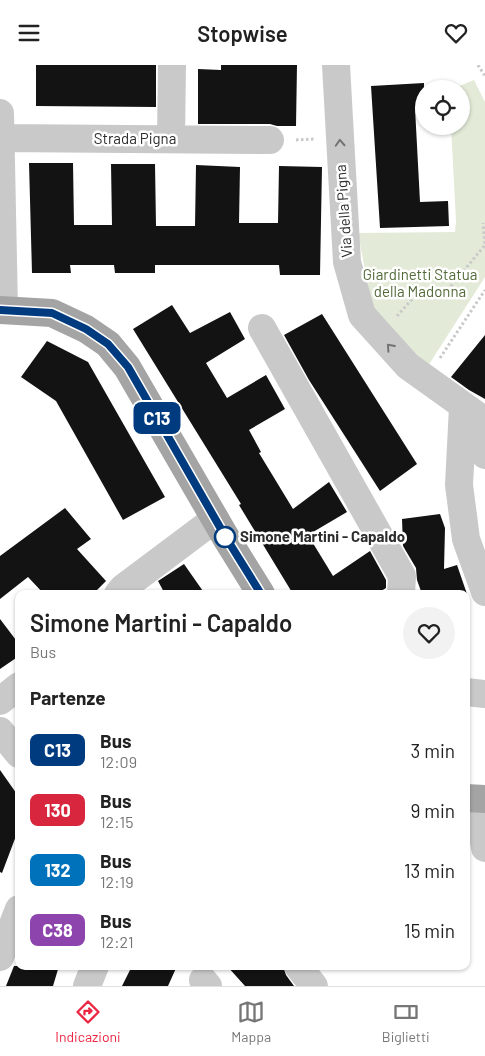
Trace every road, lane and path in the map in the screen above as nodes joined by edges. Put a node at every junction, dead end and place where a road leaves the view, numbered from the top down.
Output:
1 (172, 65) edge
2 (336, 65) edge
3 (478, 65) edge
4 (485, 76) edge
5 (0, 113) edge
6 (0, 138) edge
7 (171, 139) junction
8 (270, 140) dead end
9 (483, 223) dead end
10 (485, 290) edge
11 (2, 310) edge
12 (262, 328) dead end
13 (380, 335) junction
14 (426, 380) junction
15 (474, 414) edge
16 (485, 455) edge
17 (215, 519) junction
18 (121, 590) edge
19 (259, 590) edge
20 (401, 590) edge
21 (485, 592) edge
22 (15, 689) edge
23 (470, 692) edge
24 (485, 694) edge
25 (0, 701) edge
26 (0, 731) edge
27 (15, 749) edge
28 (476, 799) edge
29 (485, 848) edge
30 (15, 919) edge
31 (0, 957) edge
32 (93, 970) edge
33 (301, 970) edge
34 (87, 986) edge
35 (314, 986) edge

1 - 7 street
13 -> 2 street, Via della Pigna
3 - 4 path
5 - 6 street
6 - 7 street, Strada Pigna
6 - 11 street
7 - 8 street, Strada Pigna
9 - 13 path
10 - 14 path
11 - 17 main road
12 - 20 street
14 -> 13 street, Via della Pigna
14 - 15 street, Via della Pigna
15 - 16 street
15 - 21 street
17 - 18 street
17 - 19 main road
22 - 25 street
23 - 24 street
26 - 27 street
28 - 29 street
30 - 31 street
32 - 34 street
33 - 35 street

